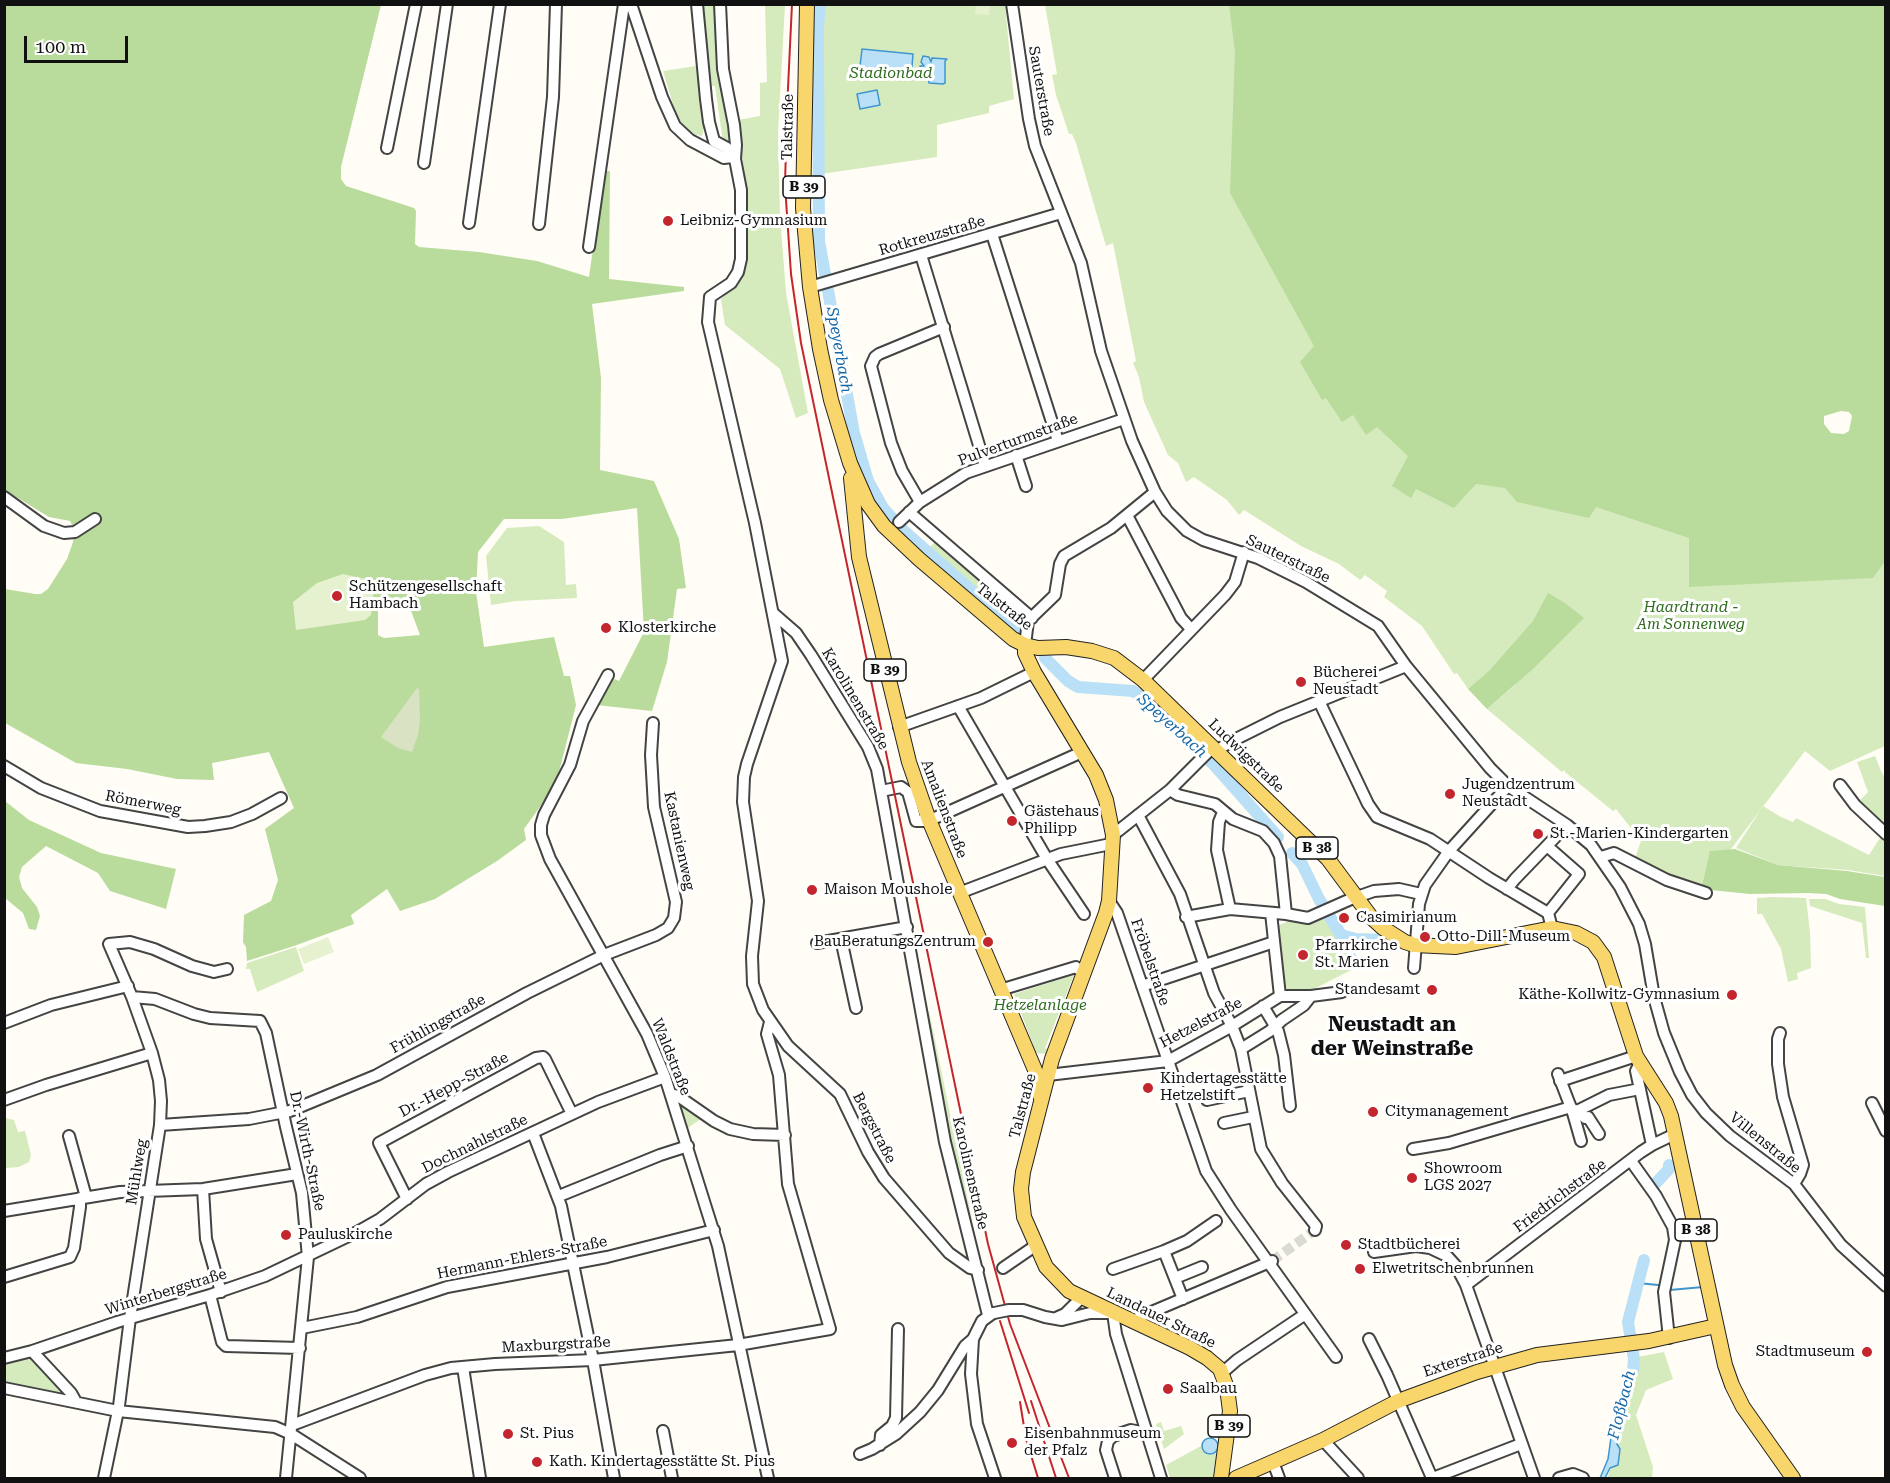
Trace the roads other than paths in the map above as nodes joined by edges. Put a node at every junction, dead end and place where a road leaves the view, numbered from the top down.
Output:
1 (416, 4) edge
2 (447, 4) edge
3 (500, 4) edge
4 (556, 4) edge
5 (624, 4) edge
6 (632, 4) edge
7 (697, 4) edge
8 (720, 4) edge
9 (807, 4) edge
10 (1012, 4) edge
11 (712, 146) junction
12 (387, 148) dead end
13 (733, 158) junction
14 (424, 162) dead end
15 (1061, 213) junction
16 (469, 223) dead end
17 (539, 224) dead end
18 (992, 234) junction
19 (589, 247) dead end
20 (921, 255) junction
21 (820, 284) junction
22 (944, 327) junction
23 (1124, 419) junction
24 (1058, 441) junction
25 (1016, 455) junction
26 (850, 463) junction
27 (985, 465) junction
28 (1026, 486) dead end
29 (1155, 492) junction
30 (4, 497) edge
31 (920, 502) junction
32 (868, 504) junction
33 (909, 512) junction
34 (854, 517) junction
35 (1128, 517) junction
36 (95, 519) dead end
37 (899, 522) dead end
38 (1244, 552) junction
39 (773, 612) junction
40 (1032, 618) junction
41 (1191, 629) junction
42 (1026, 644) junction
43 (1406, 666) junction
44 (1034, 672) junction
45 (608, 675) dead end
46 (1143, 680) junction
47 (1319, 701) junction
48 (958, 706) junction
49 (653, 723) dead end
50 (899, 727) junction
51 (1082, 752) junction
52 (1210, 752) junction
53 (4, 766) edge
54 (1840, 785) dead end
55 (1508, 786) junction
56 (1005, 788) junction
57 (1170, 790) junction
58 (881, 791) junction
59 (281, 798) dead end
60 (1223, 812) junction
61 (1138, 815) junction
62 (928, 820) junction
63 (1567, 825) junction
64 (1886, 834) edge
65 (1112, 840) junction
66 (1547, 846) junction
67 (1449, 851) junction
68 (1601, 857) junction
69 (1047, 859) junction
70 (1507, 889) junction
71 (959, 893) junction
72 (1706, 893) dead end
73 (1421, 894) junction
74 (1356, 897) junction
75 (1109, 901) junction
76 (1230, 909) junction
77 (1271, 913) junction
78 (1548, 913) junction
79 (1084, 914) dead end
80 (1286, 914) junction
81 (1186, 917) junction
82 (907, 927) junction
83 (1552, 928) junction
84 (841, 939) junction
85 (1274, 942) junction
86 (817, 944) dead end
87 (1414, 945) junction
88 (604, 955) junction
89 (1204, 966) junction
90 (1414, 968) dead end
91 (227, 969) dead end
92 (1084, 974) junction
93 (1142, 986) junction
94 (1000, 990) junction
95 (130, 992) junction
96 (1342, 992) dead end
97 (1280, 996) junction
98 (1311, 996) junction
99 (1263, 1006) junction
100 (856, 1008) dead end
101 (770, 1022) junction
102 (4, 1023) edge
103 (1232, 1026) junction
104 (1276, 1026) junction
105 (1780, 1033) dead end
106 (1241, 1049) junction
107 (152, 1053) junction
108 (1052, 1059) junction
109 (1638, 1059) junction
110 (1168, 1061) junction
111 (1038, 1067) junction
112 (1680, 1072) joint
113 (665, 1077) junction
114 (1640, 1089) junction
115 (1249, 1090) junction
116 (671, 1094) junction
117 (4, 1100) edge
118 (1207, 1100) dead end
119 (1872, 1103) dead end
120 (1290, 1106) dead end
121 (1574, 1110) junction
122 (283, 1113) junction
123 (572, 1114) junction
124 (1253, 1118) junction
125 (1224, 1124) dead end
126 (160, 1125) junction
127 (1886, 1131) edge
128 (532, 1133) junction
129 (1599, 1134) dead end
130 (1675, 1134) junction
131 (785, 1135) junction
132 (69, 1136) dead end
133 (1581, 1141) dead end
134 (1652, 1145) junction
135 (688, 1146) junction
136 (1413, 1149) dead end
137 (1631, 1161) junction
138 (297, 1174) junction
139 (1794, 1184) junction
140 (203, 1189) junction
141 (150, 1191) junction
142 (559, 1196) junction
143 (83, 1197) junction
144 (407, 1199) junction
145 (4, 1211) edge
146 (1216, 1221) dead end
147 (1316, 1228) dead end
148 (714, 1230) junction
149 (1035, 1246) junction
150 (1164, 1251) junction
151 (1374, 1252) dead end
152 (308, 1257) junction
153 (1270, 1262) junction
154 (573, 1263) junction
155 (1202, 1267) dead end
156 (1004, 1268) dead end
157 (1113, 1269) dead end
158 (978, 1270) junction
159 (4, 1277) edge
160 (1175, 1278) junction
161 (1466, 1285) junction
162 (1886, 1286) edge
163 (216, 1293) junction
164 (1082, 1298) junction
165 (1183, 1299) junction
166 (1107, 1313) junction
167 (991, 1314) junction
168 (1080, 1315) junction
169 (1304, 1315) junction
170 (130, 1318) junction
171 (1052, 1319) junction
172 (1133, 1322) junction
173 (1716, 1326) junction
174 (302, 1328) junction
175 (898, 1329) dead end
176 (1669, 1338) junction
177 (973, 1339) junction
178 (1369, 1339) dead end
179 (738, 1345) junction
180 (300, 1348) junction
181 (32, 1351) junction
182 (1336, 1357) dead end
183 (4, 1358) edge
184 (593, 1360) junction
185 (463, 1366) junction
186 (1494, 1366) junction
187 (1222, 1374) junction
188 (4, 1388) edge
189 (1398, 1401) junction
190 (76, 1402) junction
191 (118, 1411) junction
192 (291, 1430) junction
193 (663, 1431) dead end
194 (1146, 1433) junction
195 (1323, 1440) junction
196 (1521, 1444) junction
197 (880, 1445) junction
198 (860, 1454) dead end
199 (1273, 1462) junction
200 (104, 1479) edge
201 (286, 1479) edge
202 (360, 1479) edge
203 (480, 1479) edge
204 (614, 1479) edge
205 (672, 1479) edge
206 (768, 1479) edge
207 (995, 1479) edge
208 (1115, 1479) edge
209 (1161, 1479) edge
210 (1221, 1479) edge
211 (1236, 1479) edge
212 (1279, 1479) edge
213 (1358, 1479) edge
214 (1432, 1479) edge
215 (1534, 1479) edge
216 (1559, 1479) edge
217 (1583, 1479) edge
218 (1792, 1479) edge

1 - 12 street
2 - 14 street
3 - 16 street
4 - 17 street
5 - 19 street
6 - 11 street
7 - 11 street
8 - 13 street
9 - 21 main road, Talstraße / B 39
10 - 15 street, Sauterstraße
11 - 13 street
13 - 39 street
15 - 18 street, Rotkreuzstraße
15 - 23 street, Sauterstraße
18 - 20 street, Rotkreuzstraße
18 - 24 street
20 - 21 street, Rotkreuzstraße
20 - 22 street
21 - 26 main road, Talstraße / B 39
22 - 27 street
22 - 31 street
23 - 24 street, Pulverturmstraße
23 - 29 street, Sauterstraße
24 - 25 street, Pulverturmstraße
25 - 27 street, Pulverturmstraße
25 - 28 street
26 - 32 main road, Talstraße / B 39
26 - 34 main road, Amalienstraße
27 - 31 street, Pulverturmstraße
29 - 35 street
29 - 38 street, Sauterstraße
30 - 36 street
31 - 33 street, Pulverturmstraße
32 - 34 main road
32 - 42 main road, Talstraße / B 39
33 - 37 street, Pulverturmstraße
33 - 40 street
34 - 50 main road, Amalienstraße / B 39
35 - 40 street
35 - 41 street
38 - 41 street
38 - 43 street, Sauterstraße
39 - 58 street, Karolinenstraße
39 - 101 street
40 - 42 street
41 - 46 street
42 - 44 main road
42 - 46 main road, Ludwigstraße / B 38
43 - 47 street
43 - 55 street, Sauterstraße
44 - 48 street
44 - 51 main road, Talstraße
45 - 88 street, Waldstraße
46 - 52 main road, Ludwigstraße / B 38
47 - 52 street
47 - 67 street
48 - 50 street
48 - 56 street
49 - 88 street, Kastanienweg
50 - 62 main road, Amalienstraße / B 39
51 - 56 street
51 - 65 main road, Talstraße
52 - 57 street
52 - 74 main road, Ludwigstraße / B 38
53 - 59 street, Römerweg
54 - 64 street
55 - 63 street, Sauterstraße
55 - 67 street
56 - 62 street
56 - 69 street
57 - 60 street
57 - 61 street
58 - 62 street
58 - 82 street, Karolinenstraße
60 - 76 street
60 - 80 street
61 - 65 street
61 - 81 street
62 - 71 main road, Amalienstraße / B 39
63 - 66 street
63 - 68 street, Sauterstraße
65 - 69 street
65 - 75 main road, Talstraße
66 - 70 street
66 - 78 street
67 - 70 street
67 - 73 street
68 - 72 street
68 - 112 street, Sauterstraße
69 - 71 street
69 - 79 street
70 - 78 street
71 - 94 main road, Amalienstraße / B 39
73 - 74 street
73 - 87 street
74 - 80 street
74 - 87 main road, Ludwigstraße / B 38
75 - 92 main road, Talstraße
75 - 93 street, Fröbelstraße
76 - 77 street
76 - 81 street
77 - 80 street
77 - 85 street
78 - 83 street
81 - 89 street
82 - 84 street
82 - 158 street, Karolinenstraße
83 - 87 main road, B 38
83 - 109 main road, B 38
84 - 86 street
84 - 100 street
85 - 89 street
85 - 97 street
87 - 90 street
88 - 113 street, Waldstraße
88 - 122 street, Frühlingstraße
89 - 93 street
89 - 103 street
91 - 95 street, Mühlweg
92 - 94 street
92 - 108 main road, Talstraße
93 - 110 street, Fröbelstraße
94 - 111 main road, Amalienstraße / B 39
95 - 102 street
95 - 107 street, Mühlweg
95 - 122 street, Dr.-Wirth-Straße
96 - 98 street
97 - 98 street
97 - 99 street, Hetzelstraße
98 - 104 street
99 - 103 street, Hetzelstraße
99 - 104 street
101 - 131 street
101 - 158 street, Bergstraße
103 - 106 street
103 - 110 street, Hetzelstraße
104 - 106 street
104 - 120 street
105 - 139 street
106 - 115 street
107 - 117 street
107 - 126 street, Mühlweg
108 - 111 main road, Talstraße
108 - 111 main road
109 - 114 street
109 - 121 street
109 - 130 main road, B 38
110 - 111 street, Hetzelstraße
110 - 153 street, Fröbelstraße
111 - 149 main road, Talstraße
112 - 139 street, Villenstraße
113 - 116 street, Waldstraße
113 - 123 street, Dochnahlstraße
114 - 121 street
114 - 134 street
115 - 118 street
115 - 124 street
116 - 131 street
116 - 135 street, Waldstraße
119 - 127 street
121 - 129 street
121 - 133 street
121 - 136 street
122 - 126 street, Frühlingstraße
122 - 138 street, Dr.-Wirth-Straße
123 - 128 street, Dochnahlstraße
123 - 144 street, Dr.-Hepp-Straße
124 - 125 street
124 - 147 street
126 - 141 street, Mühlweg
128 - 142 street
128 - 144 street, Dochnahlstraße
130 - 134 street, Friedrichstraße
130 - 173 main road, B 38
131 - 179 street, Maxburgstraße
132 - 143 street
134 - 137 street, Friedrichstraße
135 - 142 street
135 - 148 street, Waldstraße
137 - 161 street, Friedrichstraße
137 - 176 street
138 - 140 street
138 - 152 street, Dr.-Wirth-Straße
139 - 162 street, Villenstraße
140 - 141 street
140 - 163 street
141 - 143 street
141 - 170 street, Mühlweg
142 - 154 street
143 - 145 street
143 - 159 street
144 - 152 street, Dochnahlstraße
146 - 150 street
148 - 154 street, Hermann-Ehlers-Straße
148 - 179 street, Waldstraße
149 - 156 street
149 - 164 main road, Landauer Straße
150 - 157 street
150 - 160 street
151 - 161 street
152 - 163 street, Winterbergstraße
152 - 174 street, Dr.-Wirth-Straße
153 - 165 street
153 - 169 street, Fröbelstraße
154 - 174 street, Hermann-Ehlers-Straße
154 - 184 street
155 - 160 street
158 - 167 street, Karolinenstraße
160 - 165 street
161 - 186 street
163 - 170 street, Winterbergstraße
163 - 180 street
164 - 166 main road, Landauer Straße
164 - 168 street
164 - 171 street
165 - 172 street
166 - 168 street
166 - 172 main road, Landauer Straße
166 - 194 street
167 - 171 street, bridge
167 - 177 street
168 - 171 street
169 - 182 street, Fröbelstraße
169 - 187 street
170 - 181 street, Winterbergstraße
170 - 191 street, Mühlweg
172 - 187 main road, Landauer Straße
173 - 176 main road, Exterstraße
173 - 218 main road, B 38
174 - 180 street, Dr.-Wirth-Straße
175 - 197 street
176 - 186 main road, Exterstraße
177 - 197 street
177 - 207 street
178 - 189 street
179 - 184 street, Maxburgstraße
179 - 206 street, Waldstraße
180 - 192 street, Dr.-Wirth-Straße
181 - 183 street, Winterbergstraße
181 - 190 street
184 - 185 street, Maxburgstraße
184 - 204 street
185 - 192 street, Maxburgstraße
185 - 203 street
186 - 189 main road, Exterstraße
186 - 196 street
187 - 210 main road, B 39
188 - 190 street
189 - 195 main road, Exterstraße
189 - 214 street
190 - 191 street
191 - 192 street
191 - 200 street, Mühlweg
192 - 201 street, Dr.-Wirth-Straße
192 - 202 street
193 - 205 street
194 - 208 street
194 - 209 street
195 - 199 main road, Exterstraße
195 - 213 street
196 - 214 street
196 - 215 street
197 - 198 street
199 - 211 main road, Exterstraße
199 - 212 street
216 - 217 street

